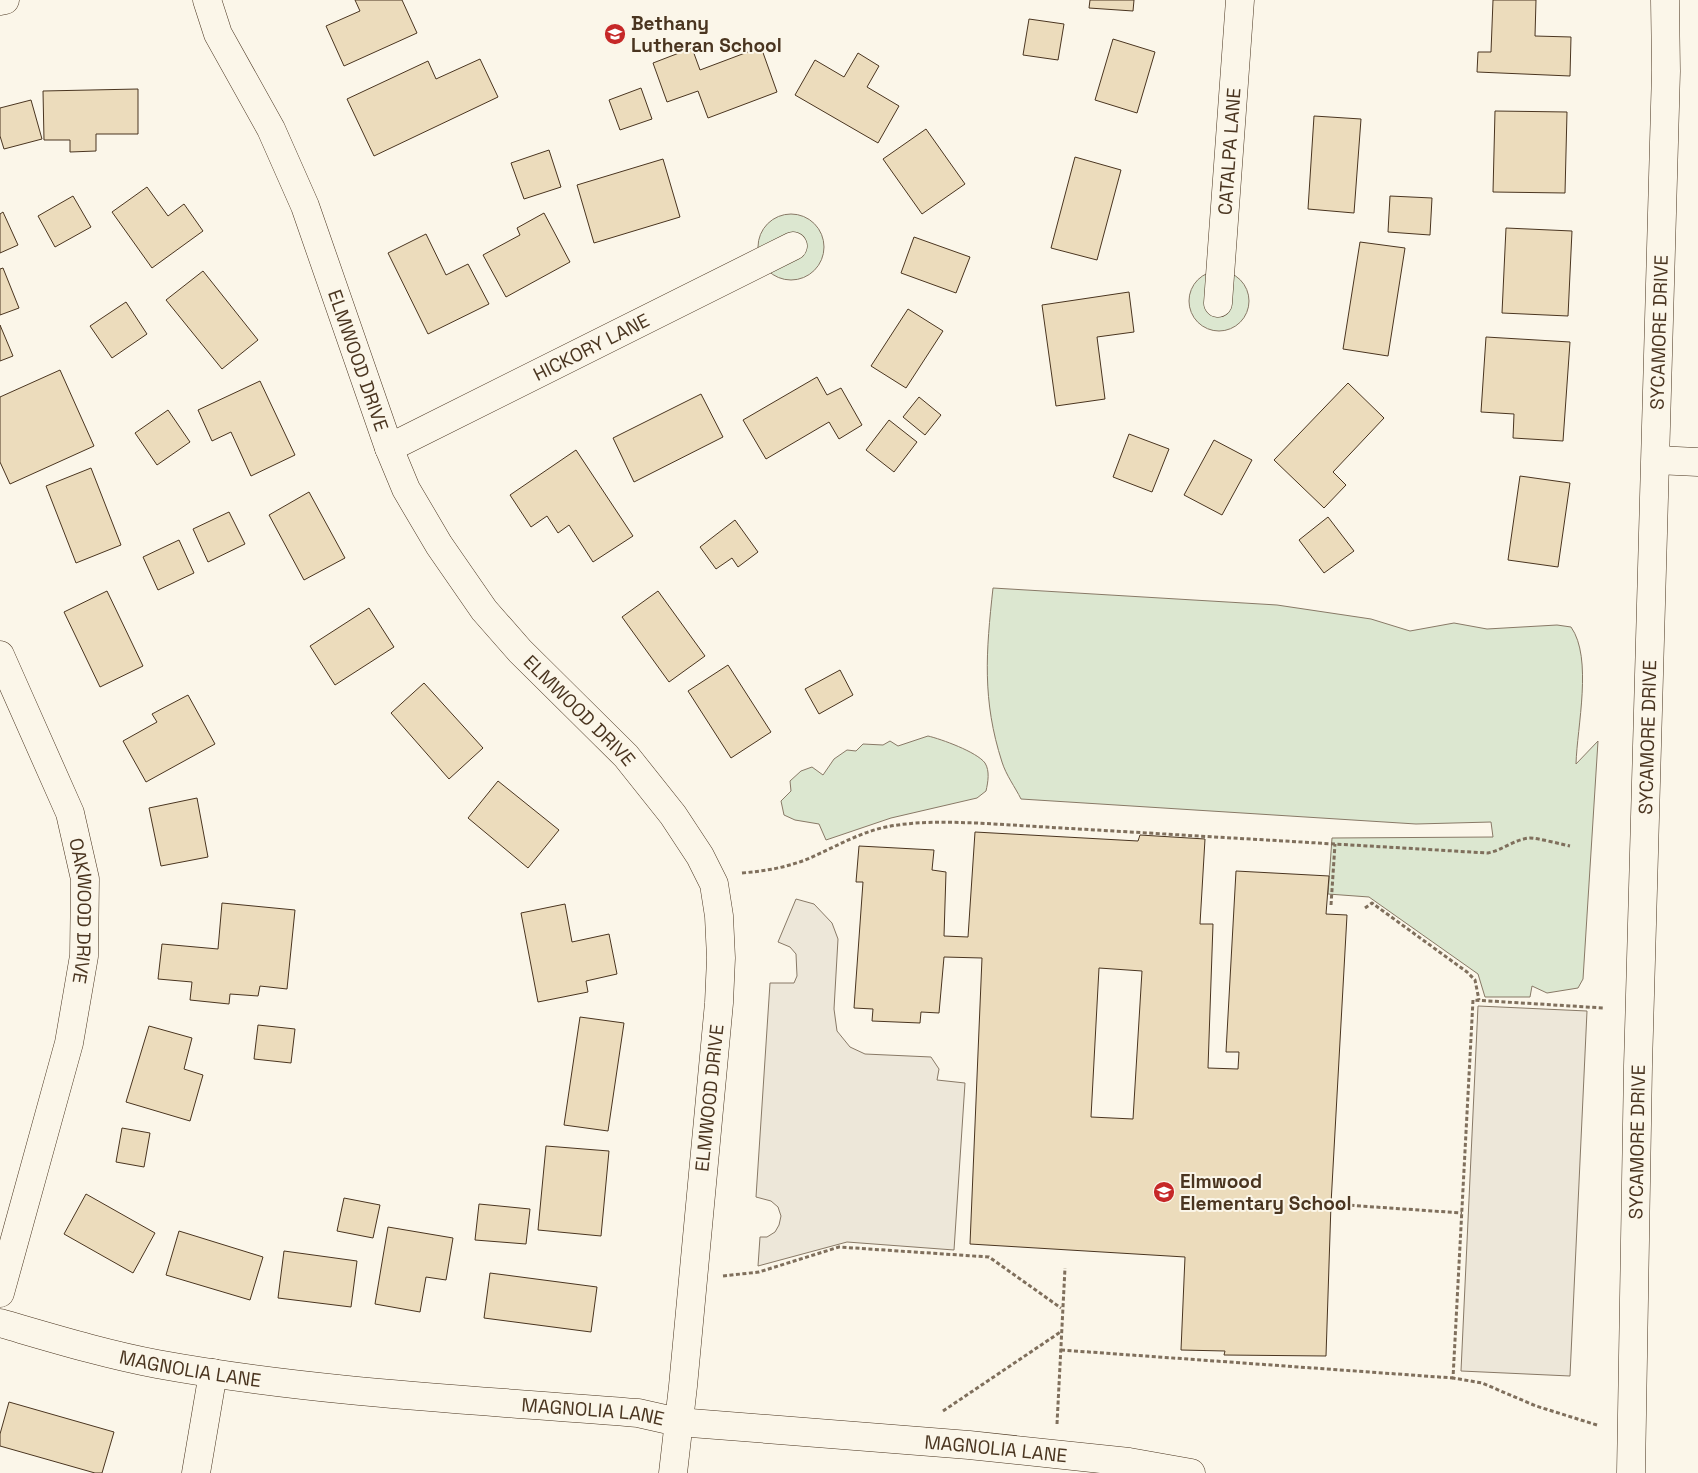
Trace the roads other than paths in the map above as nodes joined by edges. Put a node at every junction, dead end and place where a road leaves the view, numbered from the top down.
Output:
1 (0, 0) edge
2 (5, 0) edge
3 (208, 0) edge
4 (1240, 0) edge
5 (1665, 0) edge
6 (793, 246) dead end
7 (1218, 303) dead end
8 (389, 448) junction
9 (1656, 460) junction
10 (1698, 462) edge
11 (0, 655) edge
12 (0, 1293) edge
13 (0, 1323) edge
14 (213, 1373) junction
15 (678, 1422) junction
16 (1128, 1467) edge
17 (196, 1473) edge
18 (673, 1473) edge
19 (1191, 1473) edge
20 (1631, 1473) edge

1 - 2 street
3 - 8 street, ELMWOOD DRIVE
4 - 7 street, CATALPA LANE
5 - 9 street, SYCAMORE DRIVE
6 - 8 street, HICKORY LANE
8 - 15 street, ELMWOOD DRIVE
9 - 10 street
9 - 20 street, SYCAMORE DRIVE
11 - 12 street, OAKWOOD DRIVE
13 - 14 street, MAGNOLIA LANE
14 - 15 street, MAGNOLIA LANE
14 - 17 street
15 - 16 street, MAGNOLIA LANE
15 - 18 street, ELMWOOD DRIVE
16 - 19 street, MAGNOLIA LANE

